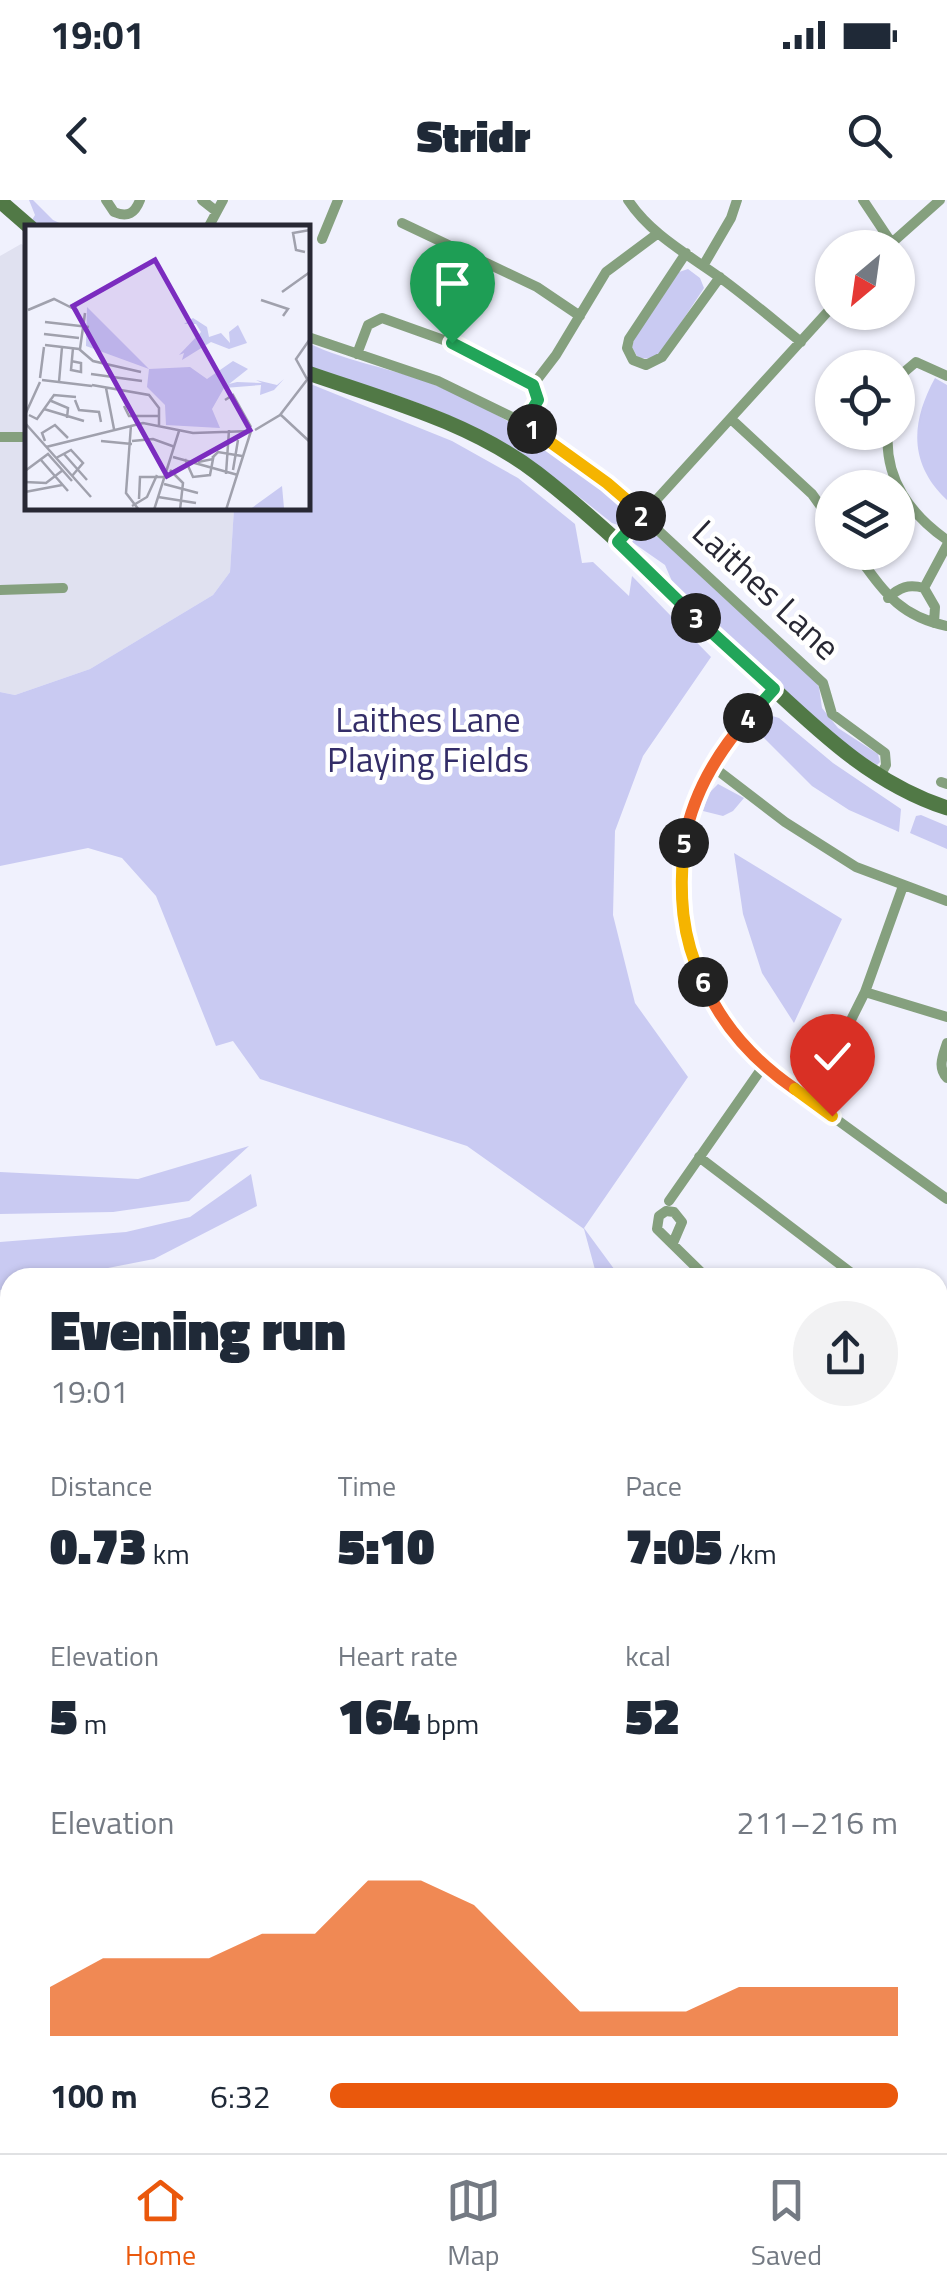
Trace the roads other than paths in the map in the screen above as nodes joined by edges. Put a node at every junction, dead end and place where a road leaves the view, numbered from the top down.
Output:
1 (106, 200) edge
2 (140, 200) edge
3 (202, 200) edge
4 (223, 200) edge
5 (338, 200) edge
6 (628, 200) edge
7 (738, 200) edge
8 (863, 200) edge
9 (940, 200) edge
10 (0, 201) edge
11 (216, 210) junction
12 (0, 218) edge
13 (25, 224) edge
14 (402, 224) dead end
15 (209, 225) edge
16 (880, 230) edge
17 (905, 230) edge
18 (657, 234) junction
19 (322, 239) dead end
20 (686, 254) junction
21 (703, 266) junction
22 (720, 277) junction
23 (580, 316) junction
24 (815, 327) edge
25 (310, 337) edge
26 (801, 342) junction
27 (357, 354) junction
28 (915, 363) edge
29 (310, 374) edge
30 (947, 376) edge
31 (533, 385) junction
32 (731, 419) junction
33 (524, 423) junction
34 (889, 450) edge
35 (815, 498) edge
36 (643, 514) junction
37 (618, 542) junction
38 (947, 543) edge
39 (869, 570) edge
40 (63, 588) dead end
41 (924, 588) junction
42 (0, 590) edge
43 (888, 598) junction
44 (934, 623) junction
45 (947, 626) edge
46 (774, 689) junction
47 (712, 766) junction
48 (879, 778) junction
49 (947, 808) edge
50 (903, 886) junction
51 (947, 901) edge
52 (865, 992) junction
53 (947, 1017) edge
54 (947, 1043) edge
55 (764, 1065) junction
56 (842, 1074) dead end
57 (947, 1078) edge
58 (699, 1157) junction
59 (947, 1199) edge
60 (669, 1201) dead end
61 (673, 1244) dead end
62 (698, 1268) edge
63 (845, 1268) edge

1 - 2 street
3 - 11 street
4 - 11 street
5 - 19 street
6 - 18 street
7 - 21 street
8 - 16 street
9 - 17 street
10 - 13 main road
11 - 15 street
12 - 13 main road
14 - 23 street
18 - 20 street
18 - 23 street
20 - 21 street
20 - 22 street
21 - 22 street
22 - 26 street
23 - 31 street
24 - 26 street
25 - 27 street, Laithes Lane
26 - 32 street
27 - 31 street
27 - 33 street, Laithes Lane
28 - 30 street
29 - 37 main road, Laithes Lane
31 - 33 street
32 - 35 street
32 - 36 street
33 - 36 street, Laithes Lane
34 - 38 street
36 - 37 street
36 - 48 street, Laithes Lane
37 - 46 main road, Laithes Lane
38 - 41 street
39 - 43 street
40 - 42 street
41 - 43 street
41 - 44 street
43 - 44 street
44 - 45 street
46 - 47 street
46 - 48 main road, Laithes Lane
47 - 50 street
47 - 55 street
48 - 49 main road, Laithes Lane
50 - 51 street
50 - 52 street
52 - 53 street
52 - 56 street
54 - 57 street
55 - 58 street
55 - 59 street
58 - 60 street
58 - 63 street
61 - 62 street

